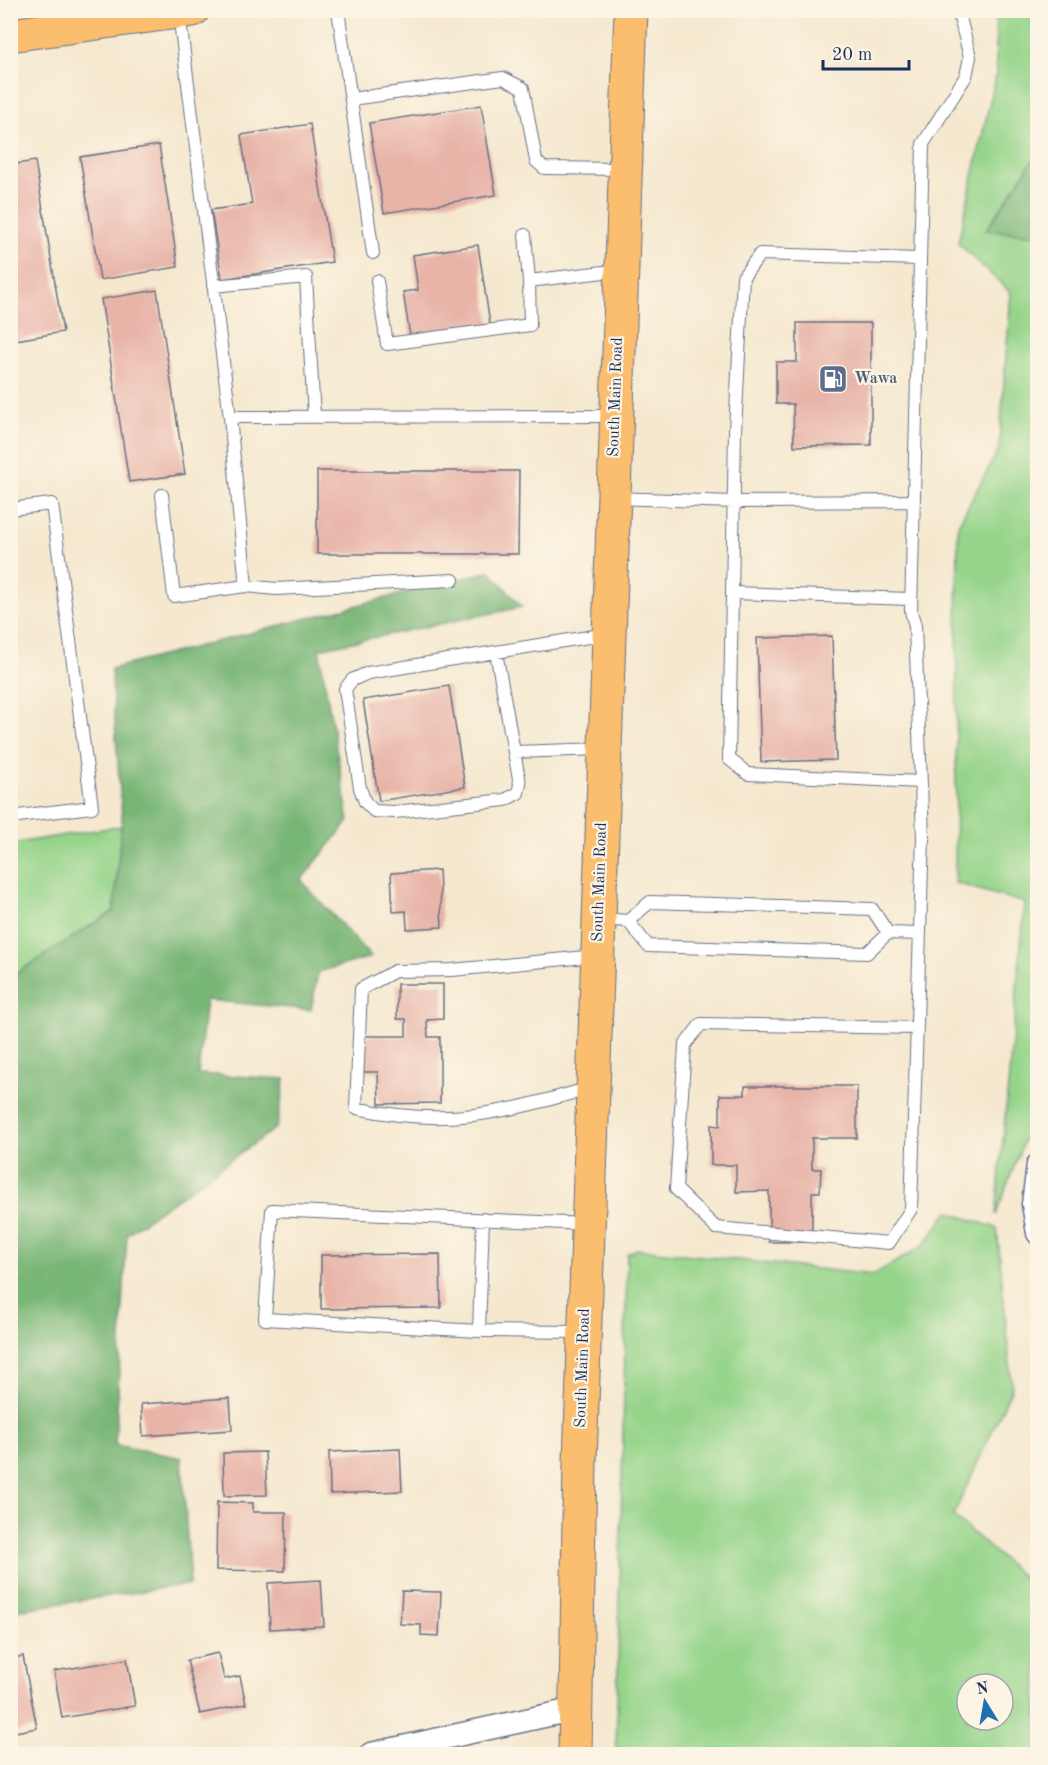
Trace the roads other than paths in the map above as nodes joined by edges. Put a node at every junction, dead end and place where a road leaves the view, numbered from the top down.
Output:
1 (338, 10) edge
2 (631, 10) edge
3 (958, 10) edge
4 (186, 11) edge
5 (51, 20) edge
6 (10, 35) edge
7 (351, 99) junction
8 (625, 169) junction
9 (525, 235) dead end
10 (373, 253) dead end
11 (919, 259) junction
12 (621, 270) junction
13 (377, 281) dead end
14 (529, 281) junction
15 (213, 286) junction
16 (616, 416) junction
17 (230, 417) junction
18 (314, 417) junction
19 (162, 495) dead end
20 (612, 498) junction
21 (913, 501) junction
22 (734, 502) junction
23 (10, 509) edge
24 (453, 579) dead end
25 (246, 586) junction
26 (732, 592) junction
27 (911, 599) junction
28 (608, 634) junction
29 (496, 652) junction
30 (604, 749) junction
31 (514, 752) junction
32 (921, 782) junction
33 (10, 817) edge
34 (613, 920) junction
35 (888, 933) junction
36 (919, 934) junction
37 (597, 956) junction
38 (916, 1028) junction
39 (593, 1088) junction
40 (1038, 1165) edge
41 (483, 1219) junction
42 (588, 1224) junction
43 (1038, 1233) edge
44 (479, 1331) junction
45 (584, 1332) junction
46 (576, 1709) junction
47 (371, 1755) edge
48 (575, 1755) edge

1 - 7 lane
2 - 8 main road, South Main Road
3 - 11 lane
4 - 5 main road
4 - 15 lane
5 - 6 main road
7 - 8 lane
7 - 10 lane
8 - 12 main road, South Main Road
9 - 14 lane
11 - 21 lane
11 - 22 lane
12 - 14 lane
12 - 16 main road, South Main Road
13 - 14 lane
15 - 17 lane
15 - 18 lane
16 - 18 lane
16 - 20 main road, South Main Road
17 - 18 lane
17 - 25 lane
19 - 25 lane
20 - 22 lane
20 - 28 main road, South Main Road
21 - 22 lane
21 - 27 lane
22 - 26 lane
23 - 33 lane
24 - 25 lane
26 - 27 lane
26 - 32 lane
27 - 32 lane
28 - 29 lane
28 - 30 main road, South Main Road
29 - 31 lane
29 - 31 lane
30 - 31 lane
30 - 34 main road, South Main Road
32 - 36 lane
34 - 35 lane
34 - 35 lane
34 - 37 main road, South Main Road
35 - 36 lane
36 - 38 lane
37 - 39 main road, South Main Road
37 - 39 lane
38 - 38 lane
39 - 42 main road, South Main Road
40 - 43 street
41 - 42 lane
41 - 44 lane
41 - 44 lane
42 - 45 main road, South Main Road
44 - 45 lane
45 - 46 main road, South Main Road
46 - 47 street
46 - 48 main road, South Main Road

